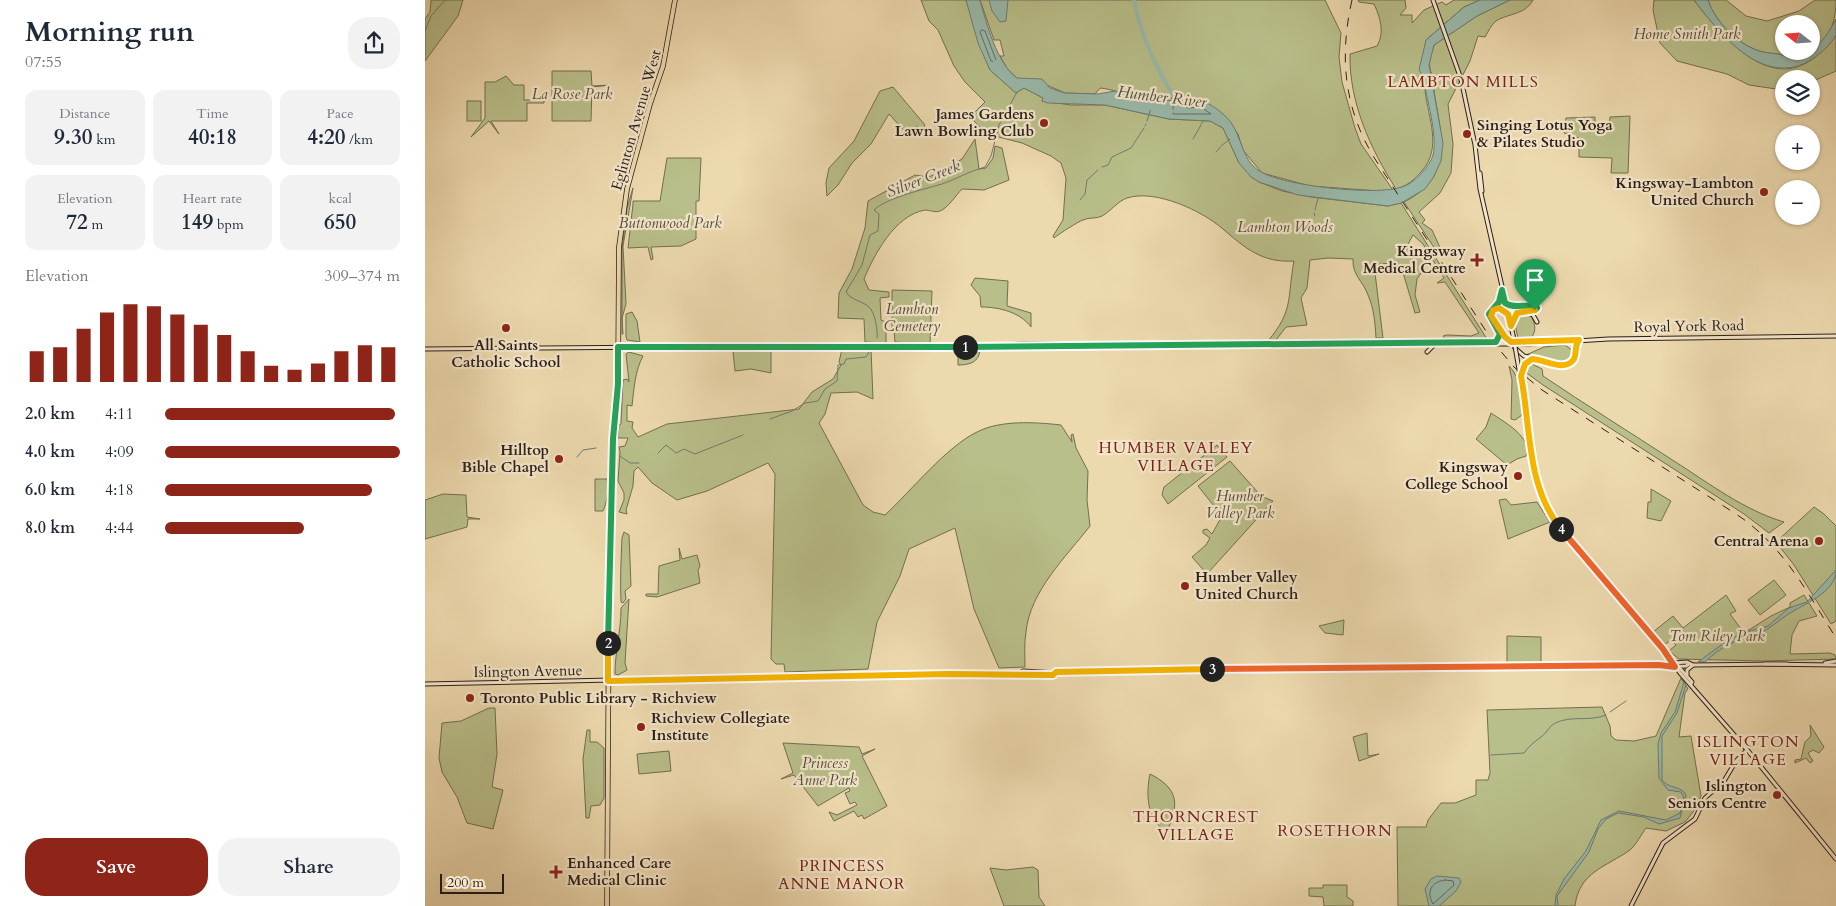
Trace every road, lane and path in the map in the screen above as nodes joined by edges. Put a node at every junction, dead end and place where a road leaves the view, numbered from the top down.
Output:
1 (675, 0) edge
2 (1433, 0) edge
3 (1502, 290) junction
4 (1505, 303) junction
5 (1524, 311) junction
6 (1508, 314) junction
7 (1537, 322) dead end
8 (1511, 326) junction
9 (1836, 336) edge
10 (1579, 340) junction
11 (1568, 341) junction
12 (1496, 342) junction
13 (1511, 342) junction
14 (1543, 342) junction
15 (1422, 343) junction
16 (1440, 343) junction
17 (1463, 343) junction
18 (618, 347) junction
19 (1575, 347) junction
20 (1515, 348) junction
21 (425, 349) edge
22 (1533, 359) junction
23 (1521, 376) junction
24 (1663, 649) junction
25 (1667, 656) junction
26 (1836, 663) edge
27 (1660, 664) junction
28 (1674, 664) junction
29 (1691, 664) junction
30 (1679, 666) junction
31 (1687, 676) junction
32 (608, 681) junction
33 (425, 684) edge
34 (1691, 684) junction
35 (1747, 750) junction
36 (1836, 859) edge
37 (607, 906) edge
38 (1631, 906) edge

1 - 18 main road, Eglinton Avenue West
2 - 3 main road
3 - 4 main road
3 - 12 main road
4 - 5 main road
4 - 6 main road
5 - 7 main road
5 - 8 main road
6 - 8 main road
6 - 13 main road
8 - 20 main road, bridge
9 - 10 main road, Royal York Road
10 - 11 main road, Royal York Road
10 - 19 main road
11 - 14 main road, Royal York Road
11 - 19 main road
12 - 13 main road, Royal York Road
12 - 17 main road, Royal York Road
13 - 14 main road, Royal York Road
14 - 17 main road, Royal York Road
15 - 16 main road, Royal York Road
15 - 16 main road
15 - 18 main road, Royal York Road
16 - 17 main road, Royal York Road
18 - 21 main road, Royal York Road
18 - 32 main road, Eglinton Avenue West
19 - 22 main road
20 - 22 main road, bridge
20 - 23 main road, bridge
22 - 23 main road, bridge
23 - 24 main road
24 - 25 main road
24 - 28 main road
25 - 27 main road
25 - 28 main road
26 - 29 main road, Islington Avenue
27 - 28 main road, Islington Avenue
27 - 32 main road, Islington Avenue
28 - 29 main road, Islington Avenue
28 - 30 main road, Islington Avenue
28 - 34 main road
29 - 30 main road, Islington Avenue
29 - 31 main road
30 - 31 main road
31 - 34 main road
32 - 33 main road, Islington Avenue
32 - 37 main road, Eglinton Avenue West
34 - 35 main road
35 - 36 main road
35 - 38 main road

